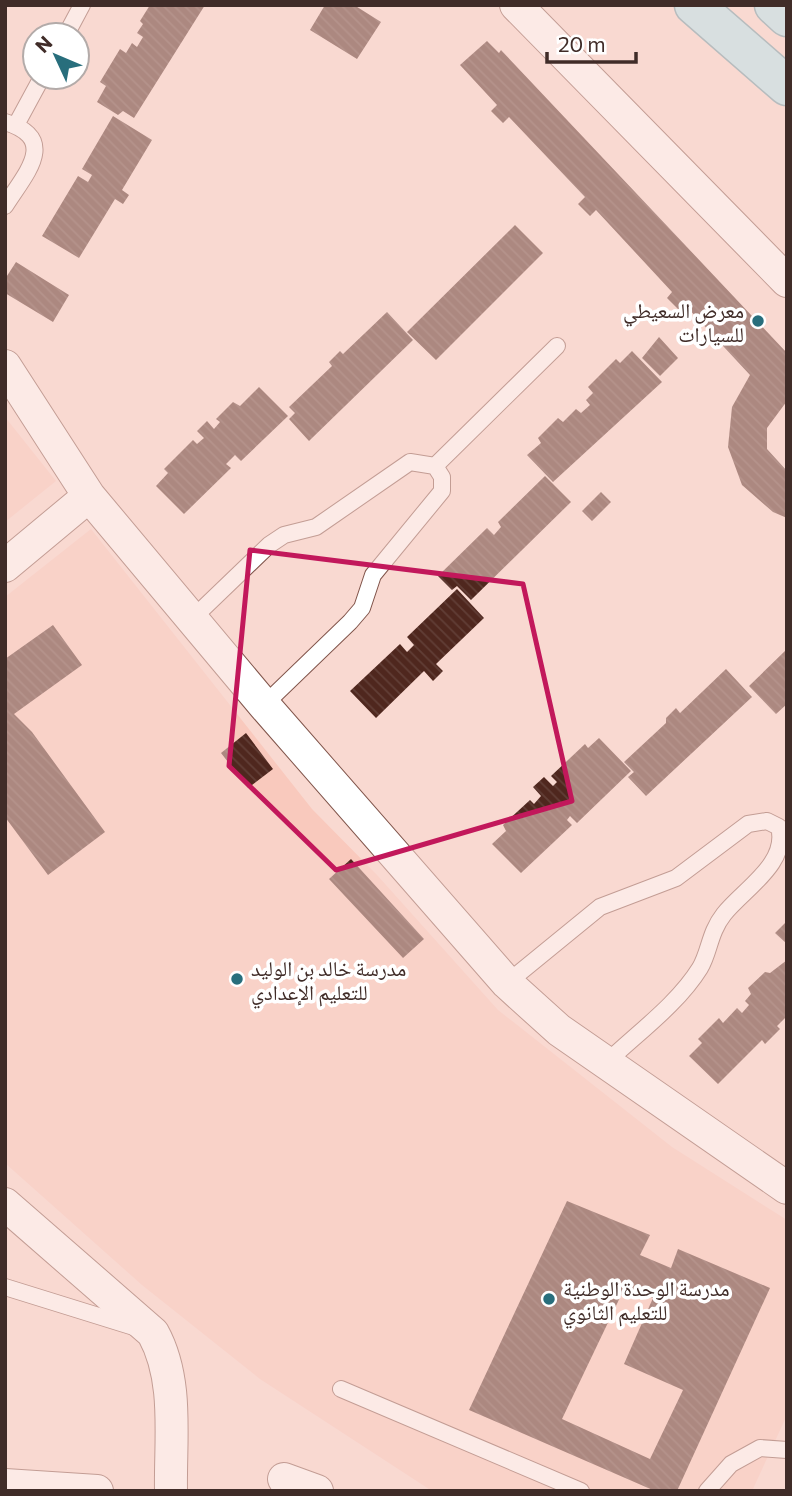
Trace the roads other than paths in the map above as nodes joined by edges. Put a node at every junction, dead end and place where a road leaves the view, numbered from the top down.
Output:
1 (82, 5) edge
2 (516, 5) edge
3 (694, 5) edge
4 (774, 5) edge
5 (787, 17) edge
6 (73, 21) edge
7 (787, 86) edge
8 (32, 91) edge
9 (10, 123) edge
10 (5, 206) edge
11 (787, 281) edge
12 (557, 346) dead end
13 (5, 366) edge
14 (435, 466) junction
15 (89, 496) junction
16 (5, 566) edge
17 (191, 620) junction
18 (264, 705) junction
19 (783, 823) edge
20 (507, 984) junction
21 (605, 1064) junction
22 (787, 1188) edge
23 (5, 1204) edge
24 (5, 1287) edge
25 (153, 1333) junction
26 (341, 1389) dead end
27 (787, 1450) edge
28 (284, 1479) dead end
29 (5, 1485) edge
30 (97, 1491) edge
31 (171, 1491) edge
32 (317, 1491) edge
33 (581, 1491) edge
34 (707, 1491) edge

1 - 6 lane
2 - 11 street
3 - 7 main road
4 - 5 main road
8 - 9 lane
9 - 10 lane
12 - 14 lane
13 - 15 street
14 - 17 lane
14 - 18 lane
15 - 16 street
15 - 17 street
17 - 18 street
18 - 20 street
19 - 20 lane
19 - 21 lane
20 - 21 street
21 - 22 street
23 - 25 street
24 - 25 lane
25 - 31 street
26 - 33 lane
27 - 34 lane
28 - 32 street
29 - 30 street

